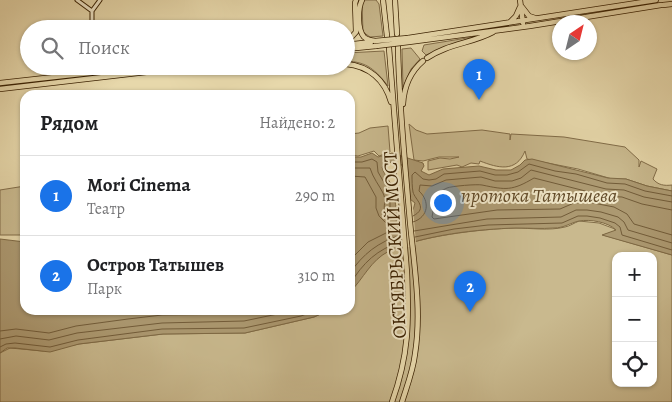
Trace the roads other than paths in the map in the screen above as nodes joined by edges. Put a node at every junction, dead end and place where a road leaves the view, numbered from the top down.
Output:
1 (77, 0) edge
2 (100, 0) edge
3 (356, 0) edge
4 (362, 0) edge
5 (382, 0) edge
6 (395, 0) edge
7 (656, 0) edge
8 (520, 2) edge
9 (672, 4) edge
10 (92, 11) junction
11 (539, 18) junction
12 (92, 20) edge
13 (523, 21) junction
14 (509, 22) junction
15 (523, 27) junction
16 (496, 31) junction
17 (355, 33) edge
18 (397, 34) dead end
19 (387, 36) dead end
20 (409, 40) junction
21 (355, 44) edge
22 (375, 44) junction
23 (355, 47) edge
24 (398, 47) dead end
25 (388, 48) dead end
26 (355, 65) edge
27 (78, 75) edge
28 (98, 75) edge
29 (124, 75) edge
30 (99, 78) junction
31 (0, 83) edge
32 (0, 89) edge
33 (401, 115) junction
34 (394, 116) junction
35 (392, 402) edge
36 (402, 402) edge

1 - 10 main road
2 - 10 main road
3 - 17 main road
4 - 22 main road
5 - 19 main road
6 - 18 main road
7 - 11 main road
8 - 11 main road
8 - 13 main road
8 - 14 main road
9 - 15 main road
10 - 12 main road
11 - 13 main road
13 - 14 main road
13 - 15 main road
14 - 20 main road
15 - 16 main road
16 - 20 main road
16 - 33 main road
20 - 22 main road, bridge
21 - 22 main road
22 - 23 main road
24 - 33 main road
25 - 34 main road
26 - 34 main road
27 - 31 main road
28 - 30 main road
29 - 30 main road
30 - 32 main road
33 - 36 main road, ОКТЯБРЬСКИЙ МОСТ
34 - 35 main road, ОКТЯБРЬСКИЙ МОСТ

